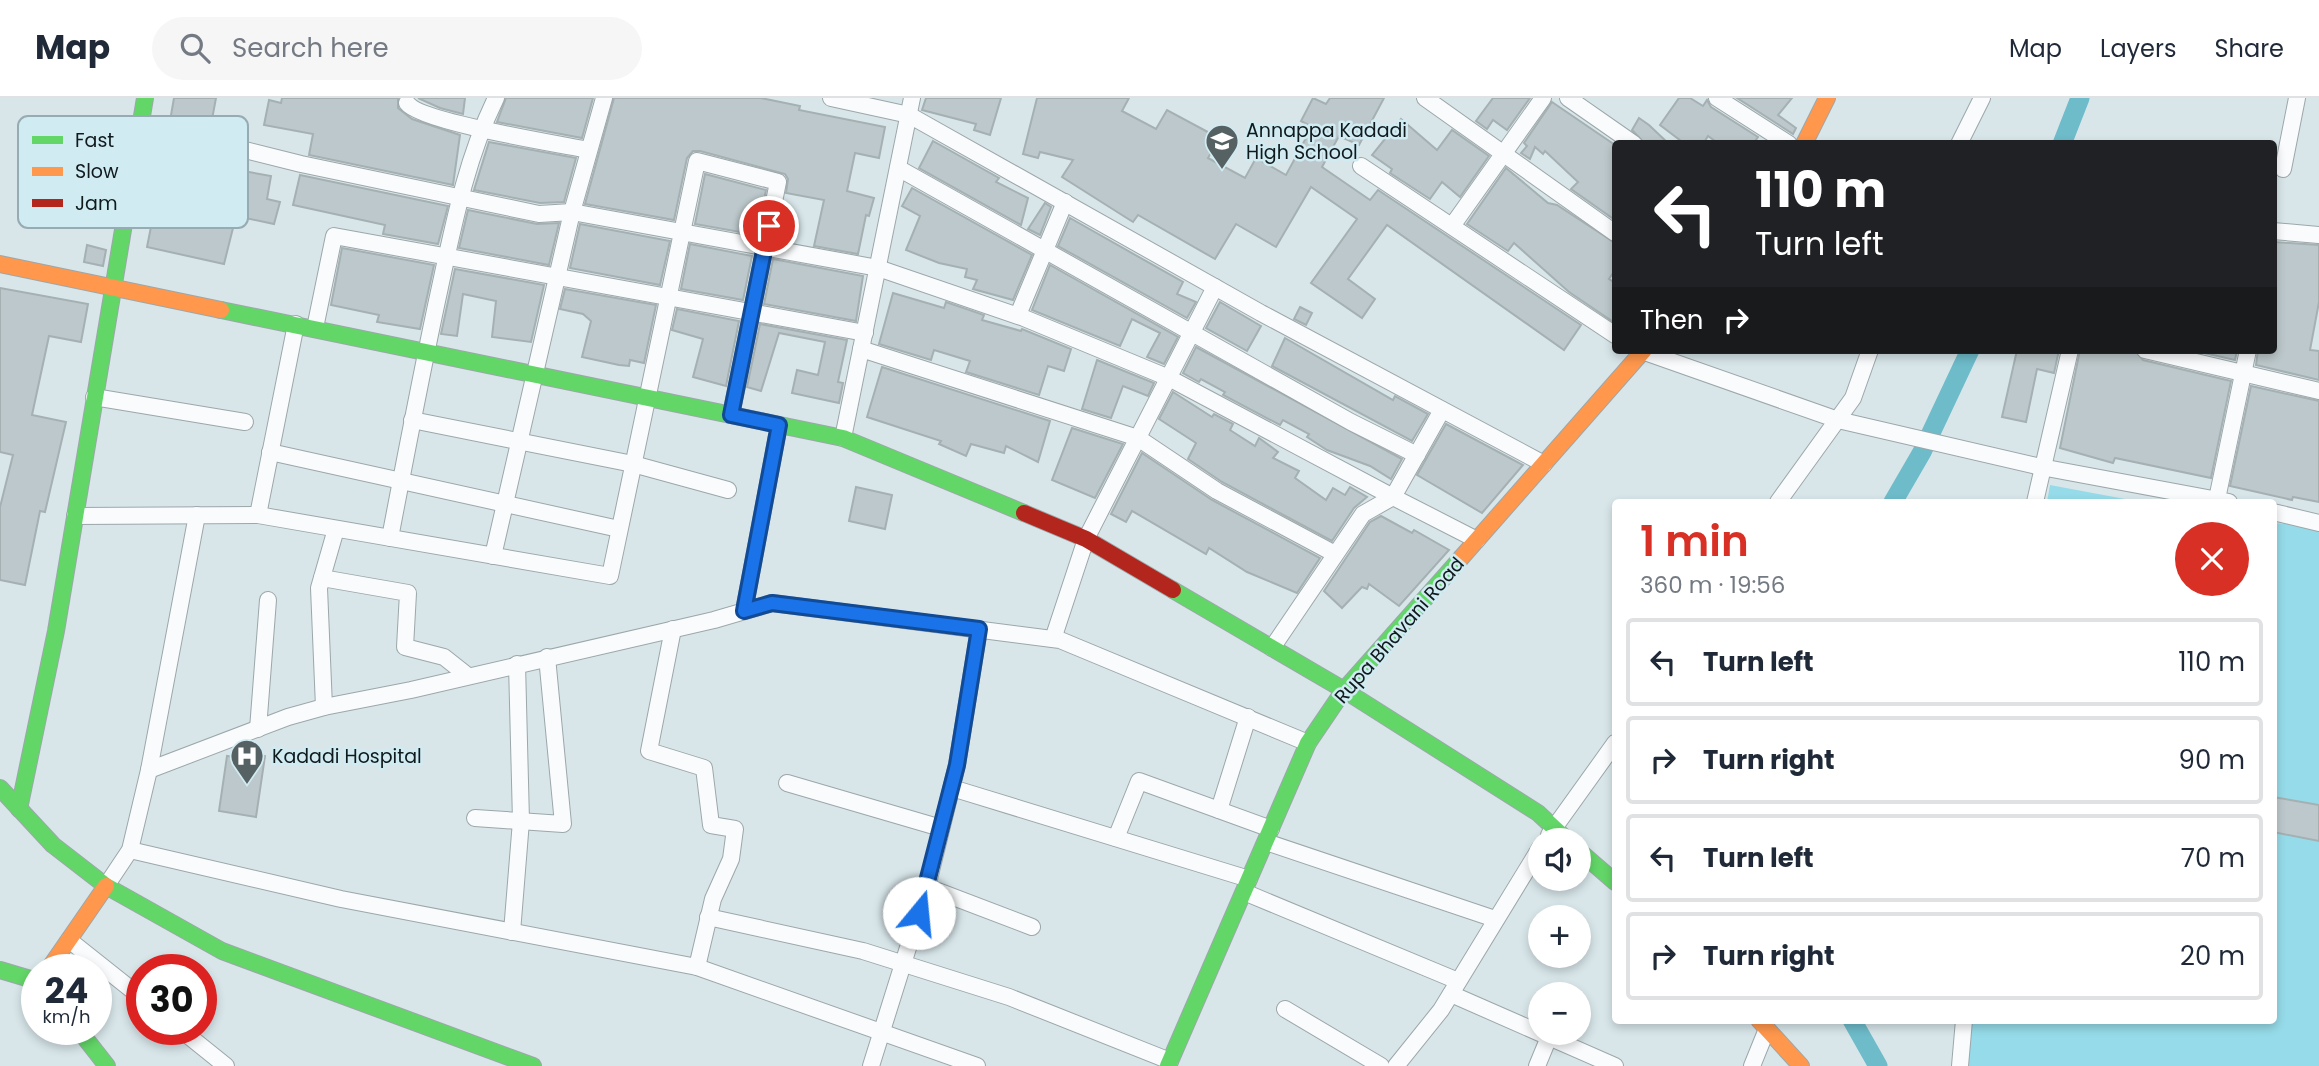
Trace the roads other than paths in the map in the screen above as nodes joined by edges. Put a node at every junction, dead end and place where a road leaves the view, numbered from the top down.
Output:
1 (145, 98) edge
2 (496, 98) edge
3 (604, 98) edge
4 (831, 98) edge
5 (912, 98) edge
6 (1424, 98) edge
7 (1543, 98) edge
8 (1568, 98) edge
9 (1717, 98) edge
10 (1827, 98) edge
11 (1982, 98) edge
12 (2297, 98) edge
13 (407, 103) dead end
14 (909, 115) junction
15 (142, 116) edge
16 (481, 128) junction
17 (1628, 140) edge
18 (1783, 140) edge
19 (1806, 140) edge
20 (1961, 140) edge
21 (589, 150) junction
22 (248, 151) edge
23 (1503, 154) junction
24 (1360, 166) dead end
25 (898, 167) junction
26 (2283, 169) dead end
27 (461, 196) junction
28 (1065, 202) junction
29 (572, 212) junction
30 (1452, 226) junction
31 (122, 228) edge
32 (1612, 231) edge
33 (2277, 231) edge
34 (682, 232) junction
35 (2319, 235) edge
36 (764, 248) junction
37 (1045, 250) junction
38 (446, 256) junction
39 (0, 264) edge
40 (878, 268) junction
41 (558, 277) junction
42 (112, 285) junction
43 (1216, 287) junction
44 (668, 297) junction
45 (752, 312) junction
46 (1018, 316) junction
47 (296, 324) junction
48 (314, 328) junction
49 (1192, 332) junction
50 (1612, 333) edge
51 (863, 341) junction
52 (425, 351) junction
53 (1638, 354) edge
54 (1650, 354) edge
55 (1869, 354) edge
56 (2069, 354) edge
57 (2162, 354) edge
58 (2247, 354) edge
59 (2243, 373) junction
60 (537, 374) junction
61 (1169, 378) junction
62 (2319, 391) edge
63 (94, 397) junction
64 (647, 397) junction
65 (1442, 410) junction
66 (731, 415) junction
67 (1838, 420) junction
68 (412, 421) junction
69 (245, 422) dead end
70 (779, 425) junction
71 (844, 438) junction
72 (1138, 438) junction
73 (520, 442) junction
74 (270, 452) junction
75 (1416, 455) junction
76 (633, 464) junction
77 (1544, 464) junction
78 (2041, 467) junction
79 (401, 480) junction
80 (728, 489) dead end
81 (1393, 496) junction
82 (1780, 499) edge
83 (2036, 499) edge
84 (2212, 499) edge
85 (2223, 499) edge
86 (506, 504) junction
87 (2277, 513) edge
88 (197, 515) junction
89 (258, 515) junction
90 (75, 516) junction
91 (2319, 523) edge
92 (336, 529) junction
93 (619, 529) junction
94 (390, 538) junction
95 (1086, 539) junction
96 (1477, 540) junction
97 (1335, 554) junction
98 (493, 556) junction
99 (322, 578) junction
100 (268, 600) dead end
101 (744, 611) junction
102 (673, 629) junction
103 (979, 629) junction
104 (1053, 639) junction
105 (1272, 648) junction
106 (547, 657) junction
107 (517, 664) junction
108 (468, 676) junction
109 (1343, 690) junction
110 (324, 707) junction
111 (1248, 717) junction
112 (258, 729) junction
113 (1308, 743) junction
114 (1612, 747) edge
115 (149, 770) junction
116 (787, 783) dead end
117 (0, 788) edge
118 (952, 788) junction
119 (19, 809) junction
120 (1219, 810) junction
121 (475, 818) dead end
122 (521, 821) junction
123 (941, 828) junction
124 (1547, 828) edge
125 (1554, 828) edge
126 (1268, 835) junction
127 (1115, 838) junction
128 (130, 850) junction
129 (1591, 861) edge
130 (1528, 867) edge
131 (1612, 879) edge
132 (1246, 885) junction
133 (106, 886) junction
134 (927, 887) junction
135 (708, 917) junction
136 (1495, 919) junction
137 (1032, 927) dead end
138 (512, 932) junction
139 (69, 940) junction
140 (59, 954) edge
141 (903, 964) junction
142 (697, 967) junction
143 (0, 970) edge
144 (21, 976) edge
145 (126, 985) edge
146 (1455, 988) junction
147 (1285, 1009) dead end
148 (1763, 1024) edge
149 (1964, 1024) edge
150 (1528, 1026) edge
151 (882, 1031) junction
152 (91, 1045) edge
153 (200, 1045) edge
154 (1546, 1045) edge
155 (1567, 1045) edge
156 (499, 1060) edge
157 (1169, 1064) edge
158 (107, 1066) edge
159 (226, 1066) edge
160 (533, 1066) edge
161 (871, 1066) edge
162 (977, 1066) edge
163 (1381, 1066) edge
164 (1396, 1066) edge
165 (1537, 1066) edge
166 (1615, 1066) edge
167 (1752, 1066) edge
168 (1801, 1066) edge
169 (1960, 1066) edge

1 - 15 street
2 - 16 street
3 - 21 street
4 - 14 street
5 - 14 street
6 - 23 street
7 - 23 street
8 - 17 street
9 - 18 street
10 - 19 street
11 - 20 street
12 - 26 street
13 - 16 street
14 - 25 street
14 - 28 street
16 - 21 street
16 - 27 street
21 - 29 street
22 - 27 street
23 - 30 street
23 - 32 street
24 - 30 street
25 - 37 street
25 - 40 street
27 - 29 street
27 - 38 street
28 - 37 street
28 - 43 street
29 - 34 street
29 - 41 street
30 - 50 street
31 - 42 street
33 - 35 street
34 - 36 street
34 - 36 street
34 - 44 street
36 - 40 street
36 - 45 street
37 - 46 street
37 - 49 street
38 - 41 street
38 - 48 street
38 - 52 street
39 - 42 street
40 - 46 street
40 - 51 street
41 - 44 street
41 - 60 street
42 - 47 street
42 - 63 street
43 - 49 street
43 - 65 street
44 - 45 street
44 - 64 street
45 - 51 street
45 - 66 street
46 - 61 street
47 - 48 street
47 - 74 street
48 - 52 street
49 - 61 street
49 - 75 street
51 - 71 street
51 - 72 street
52 - 60 street
52 - 68 street
53 - 77 street, Rupa Bhavani Road
54 - 67 street
55 - 67 street
56 - 78 street
57 - 59 street
58 - 59 street
59 - 62 street
59 - 85 street
60 - 64 street
60 - 73 street
61 - 72 street
61 - 81 street
63 - 69 street
63 - 90 street
64 - 66 street
64 - 76 street
65 - 75 street
65 - 77 street
66 - 70 street
67 - 78 street
67 - 82 street
68 - 73 street
68 - 79 street
70 - 71 street
70 - 101 street
71 - 95 street
72 - 95 street
72 - 97 street
73 - 76 street
73 - 86 street
74 - 79 street
74 - 89 street
75 - 81 street
76 - 80 street
76 - 93 street
77 - 96 street, Rupa Bhavani Road
78 - 83 street
78 - 84 street
79 - 86 street
79 - 94 street
81 - 96 street
81 - 97 street
86 - 93 street
86 - 98 street
87 - 91 street
88 - 89 street
88 - 90 street
88 - 115 street
89 - 92 street
90 - 119 street
92 - 94 street
92 - 99 street
93 - 98 street
94 - 98 street
95 - 104 street
95 - 105 street
96 - 109 street, Rupa Bhavani Road
97 - 105 street
99 - 108 street
99 - 110 street
100 - 112 street
101 - 102 street
101 - 103 street
102 - 106 street
102 - 135 street
103 - 104 street
103 - 118 street
104 - 111 street
105 - 109 street
106 - 107 street
106 - 122 street
107 - 108 street
107 - 122 street
108 - 110 street
109 - 113 street, Rupa Bhavani Road
109 - 124 street
110 - 112 street
111 - 113 street
111 - 120 street
112 - 115 street
113 - 126 street, Rupa Bhavani Road
114 - 125 street
115 - 128 street
116 - 123 street
117 - 119 street
118 - 123 street
118 - 127 street
119 - 133 street
120 - 126 street
120 - 127 street
121 - 122 street
122 - 138 street
123 - 134 street
126 - 132 street, Rupa Bhavani Road
126 - 136 street
127 - 132 street
128 - 133 street
128 - 138 street
129 - 131 street
130 - 136 street
132 - 146 street
132 - 157 street, Rupa Bhavani Road
133 - 139 street
133 - 156 street
134 - 137 street
134 - 141 street
135 - 141 street
135 - 142 street
136 - 146 street
138 - 142 street
139 - 140 street
139 - 145 street
141 - 151 street
141 - 157 street
142 - 151 street
143 - 144 street
146 - 150 street
146 - 164 street
147 - 163 street
148 - 167 street
148 - 168 street
149 - 169 street
151 - 161 street
151 - 162 street
152 - 158 street
153 - 159 street
154 - 165 street
155 - 166 street
156 - 160 street

